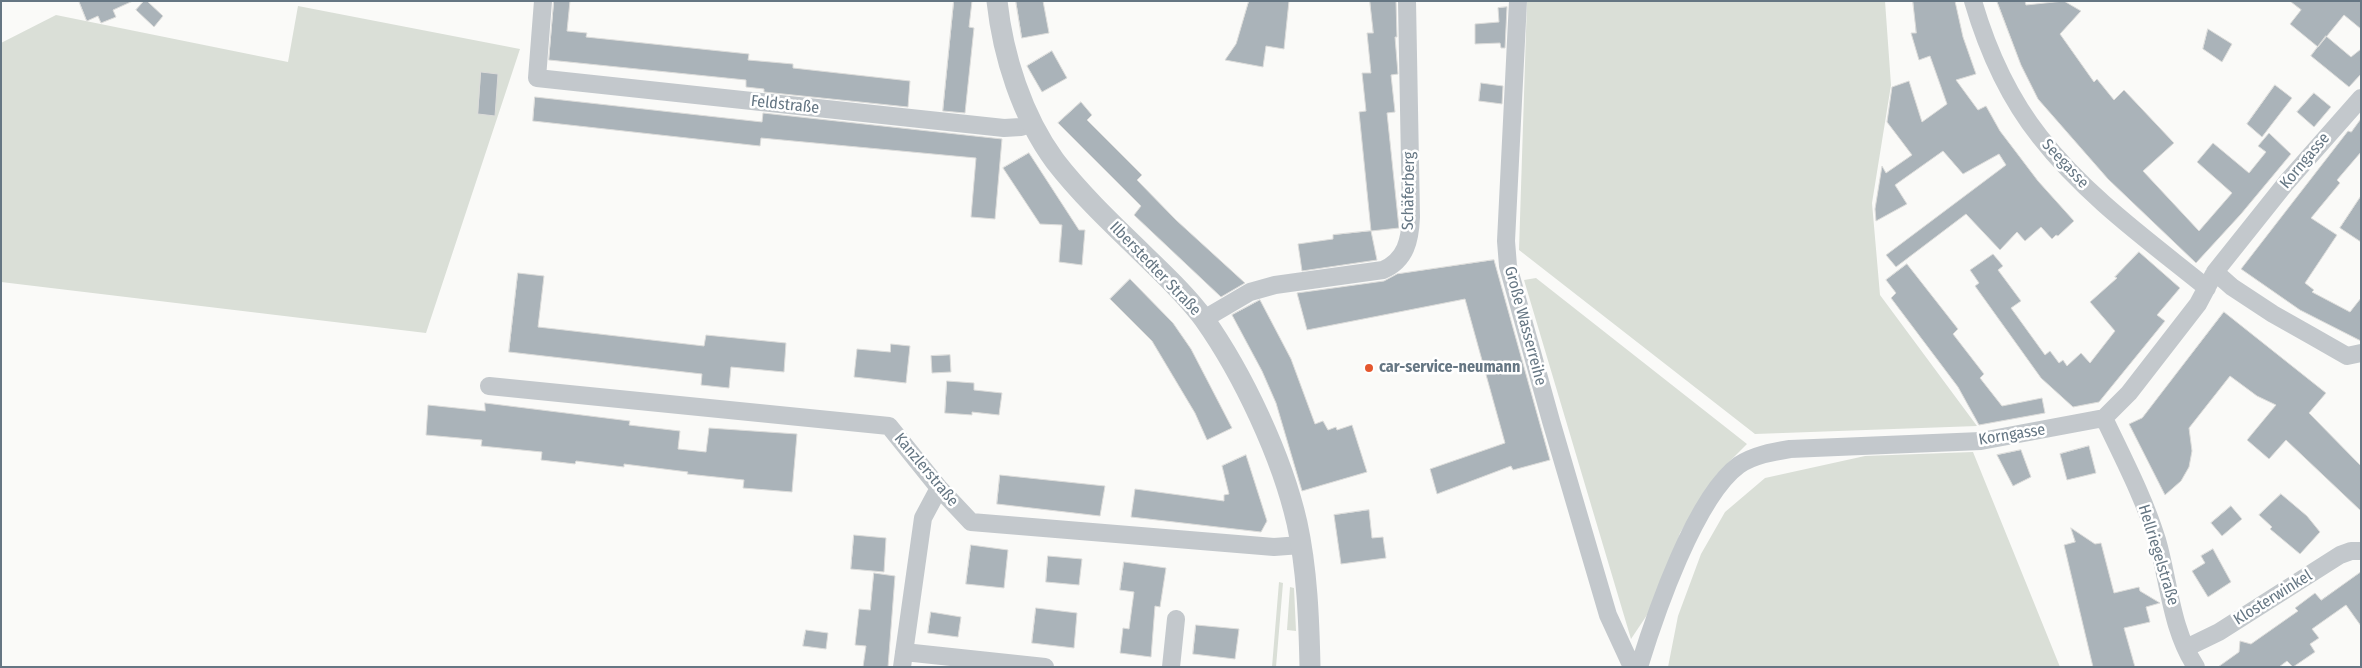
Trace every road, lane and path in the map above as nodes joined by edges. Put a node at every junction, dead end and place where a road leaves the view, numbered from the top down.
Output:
1 (543, 1) edge
2 (997, 1) edge
3 (1407, 1) edge
4 (1518, 1) edge
5 (1973, 1) edge
6 (2361, 98) edge
7 (1033, 123) junction
8 (2215, 272) junction
9 (2206, 288) junction
10 (1204, 319) junction
11 (2361, 353) edge
12 (489, 386) dead end
13 (2104, 418) junction
14 (939, 488) junction
15 (1301, 545) junction
16 (2361, 551) edge
17 (1176, 618) dead end
18 (2186, 648) junction
19 (903, 659) edge
20 (1045, 667) edge
21 (1171, 667) edge
22 (1310, 667) edge
23 (1632, 667) edge
24 (1639, 667) edge
25 (2196, 667) edge

1 - 7 street, Feldstraße
2 - 7 street, Ilberstedter Straße
3 - 10 street, Schäferberg
4 - 23 street, Große Wasserreihe
5 - 9 street, Seegasse
6 - 8 street, Korngasse
7 - 10 street, Ilberstedter Straße
8 - 9 street, Korngasse
8 - 11 street
9 - 13 street, Korngasse
10 - 15 street, Ilberstedter Straße
12 - 14 street, Kanzlerstraße
13 - 18 street, Hellriegelstraße
13 - 24 street, Korngasse
14 - 15 street, Kanzlerstraße
14 - 19 street
15 - 22 street, Ilberstedter Straße
16 - 18 street, Klosterwinkel
17 - 21 street
18 - 25 street, Hellriegelstraße
19 - 20 street

